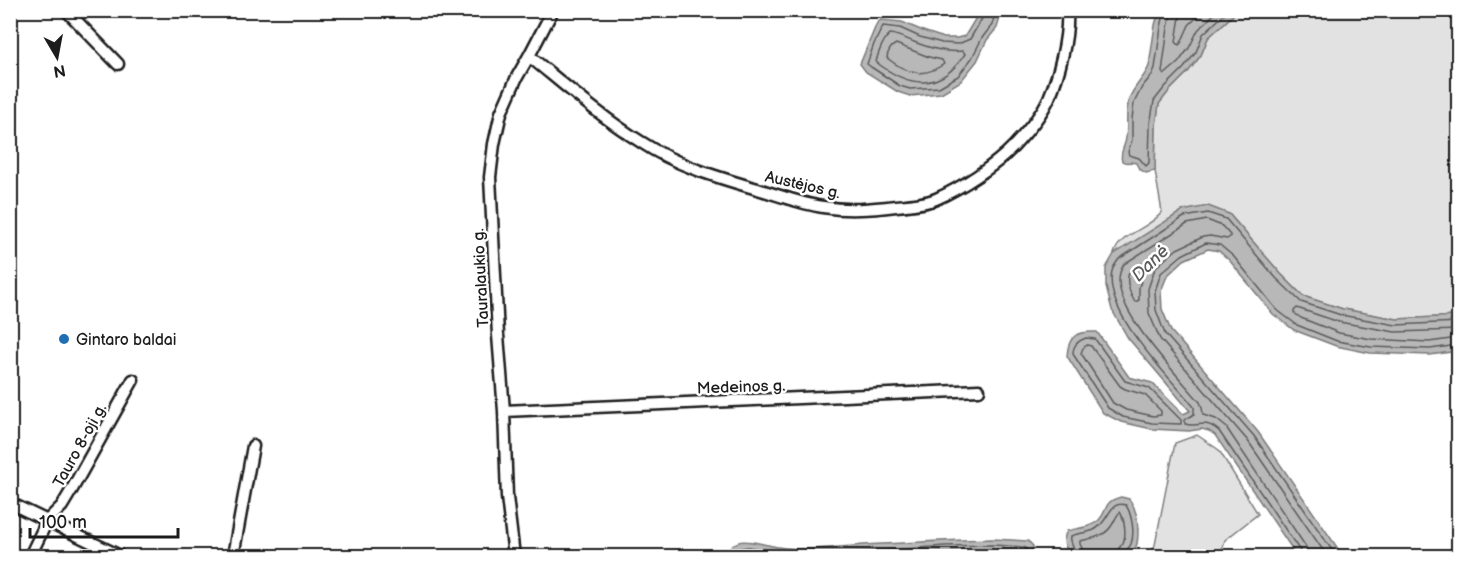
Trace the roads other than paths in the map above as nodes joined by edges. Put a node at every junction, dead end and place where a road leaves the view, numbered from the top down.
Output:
1 (66, 10) edge
2 (553, 10) edge
3 (1067, 10) edge
4 (529, 56) junction
5 (118, 64) dead end
6 (133, 380) dead end
7 (979, 390) dead end
8 (504, 411) junction
9 (253, 447) dead end
10 (10, 503) edge
11 (47, 521) junction
12 (30, 556) edge
13 (120, 556) edge
14 (233, 556) edge
15 (514, 556) edge

1 - 5 street
2 - 4 street, Tauralaukio g.
3 - 4 street, Austėjos g.
4 - 8 street, Tauralaukio g.
6 - 11 street, Tauro 8-oji g.
7 - 8 street, Medeinos g.
8 - 15 street, Tauralaukio g.
9 - 14 street
10 - 11 street
11 - 12 street, Tauro 8-oji g.
11 - 13 street

